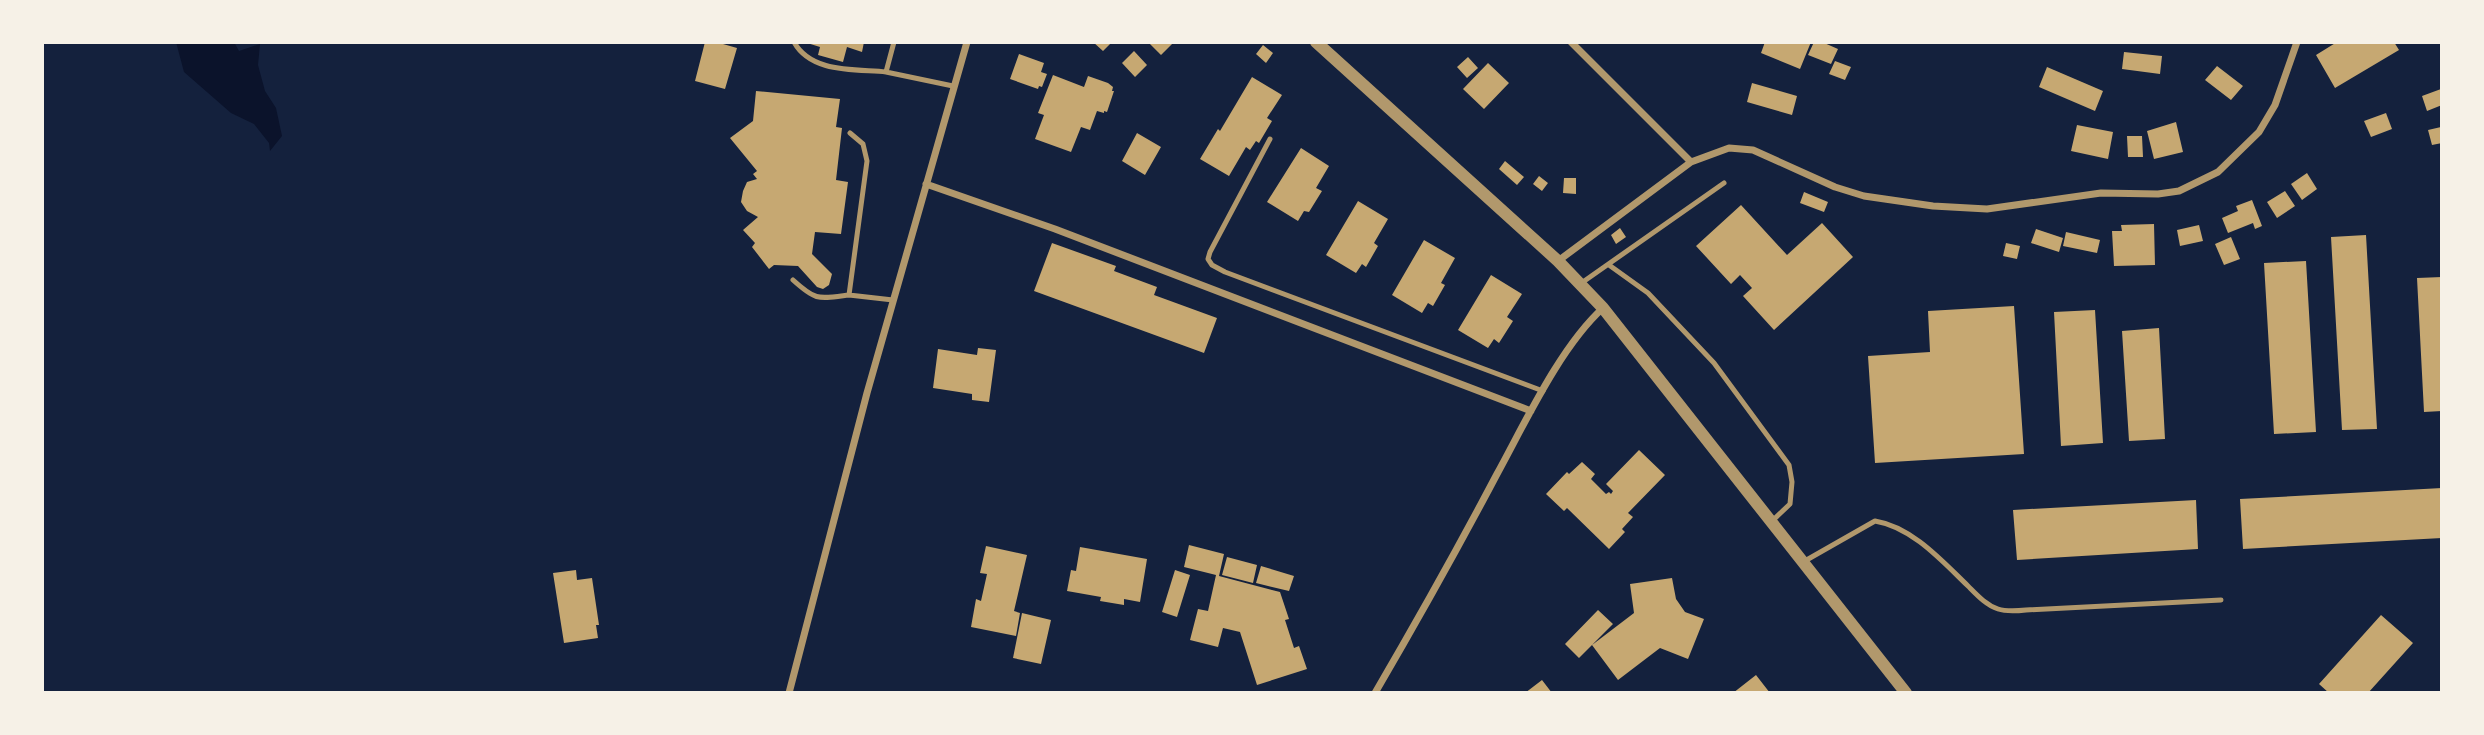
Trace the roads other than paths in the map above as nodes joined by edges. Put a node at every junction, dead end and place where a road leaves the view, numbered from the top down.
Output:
1 (794, 42) edge
2 (894, 42) edge
3 (967, 42) edge
4 (1316, 42) edge
5 (1571, 42) edge
6 (2297, 42) edge
7 (886, 72) junction
8 (953, 86) junction
9 (850, 133) dead end
10 (1270, 139) dead end
11 (1691, 162) junction
12 (1724, 183) dead end
13 (926, 184) junction
14 (1558, 261) junction
15 (1609, 265) junction
16 (793, 279) dead end
17 (1580, 284) junction
18 (849, 295) junction
19 (893, 300) junction
20 (1603, 308) junction
21 (1543, 391) junction
22 (1531, 411) junction
23 (1772, 522) junction
24 (1802, 562) junction
25 (2221, 600) dead end
26 (789, 693) edge
27 (1375, 693) edge
28 (1906, 693) edge

1 - 7 lane
2 - 7 lane
3 - 8 street
4 - 14 street
5 - 11 street
6 - 11 street
7 - 8 lane
8 - 13 street
9 - 18 lane
10 - 21 lane
11 - 14 street
12 - 15 lane
13 - 19 street
13 - 22 street
14 - 17 street
15 - 17 lane
15 - 23 lane
16 - 18 lane
17 - 20 street
18 - 19 lane
19 - 26 street
20 - 21 street
20 - 23 street
21 - 22 street
22 - 27 street
23 - 24 street
24 - 25 lane
24 - 28 street

